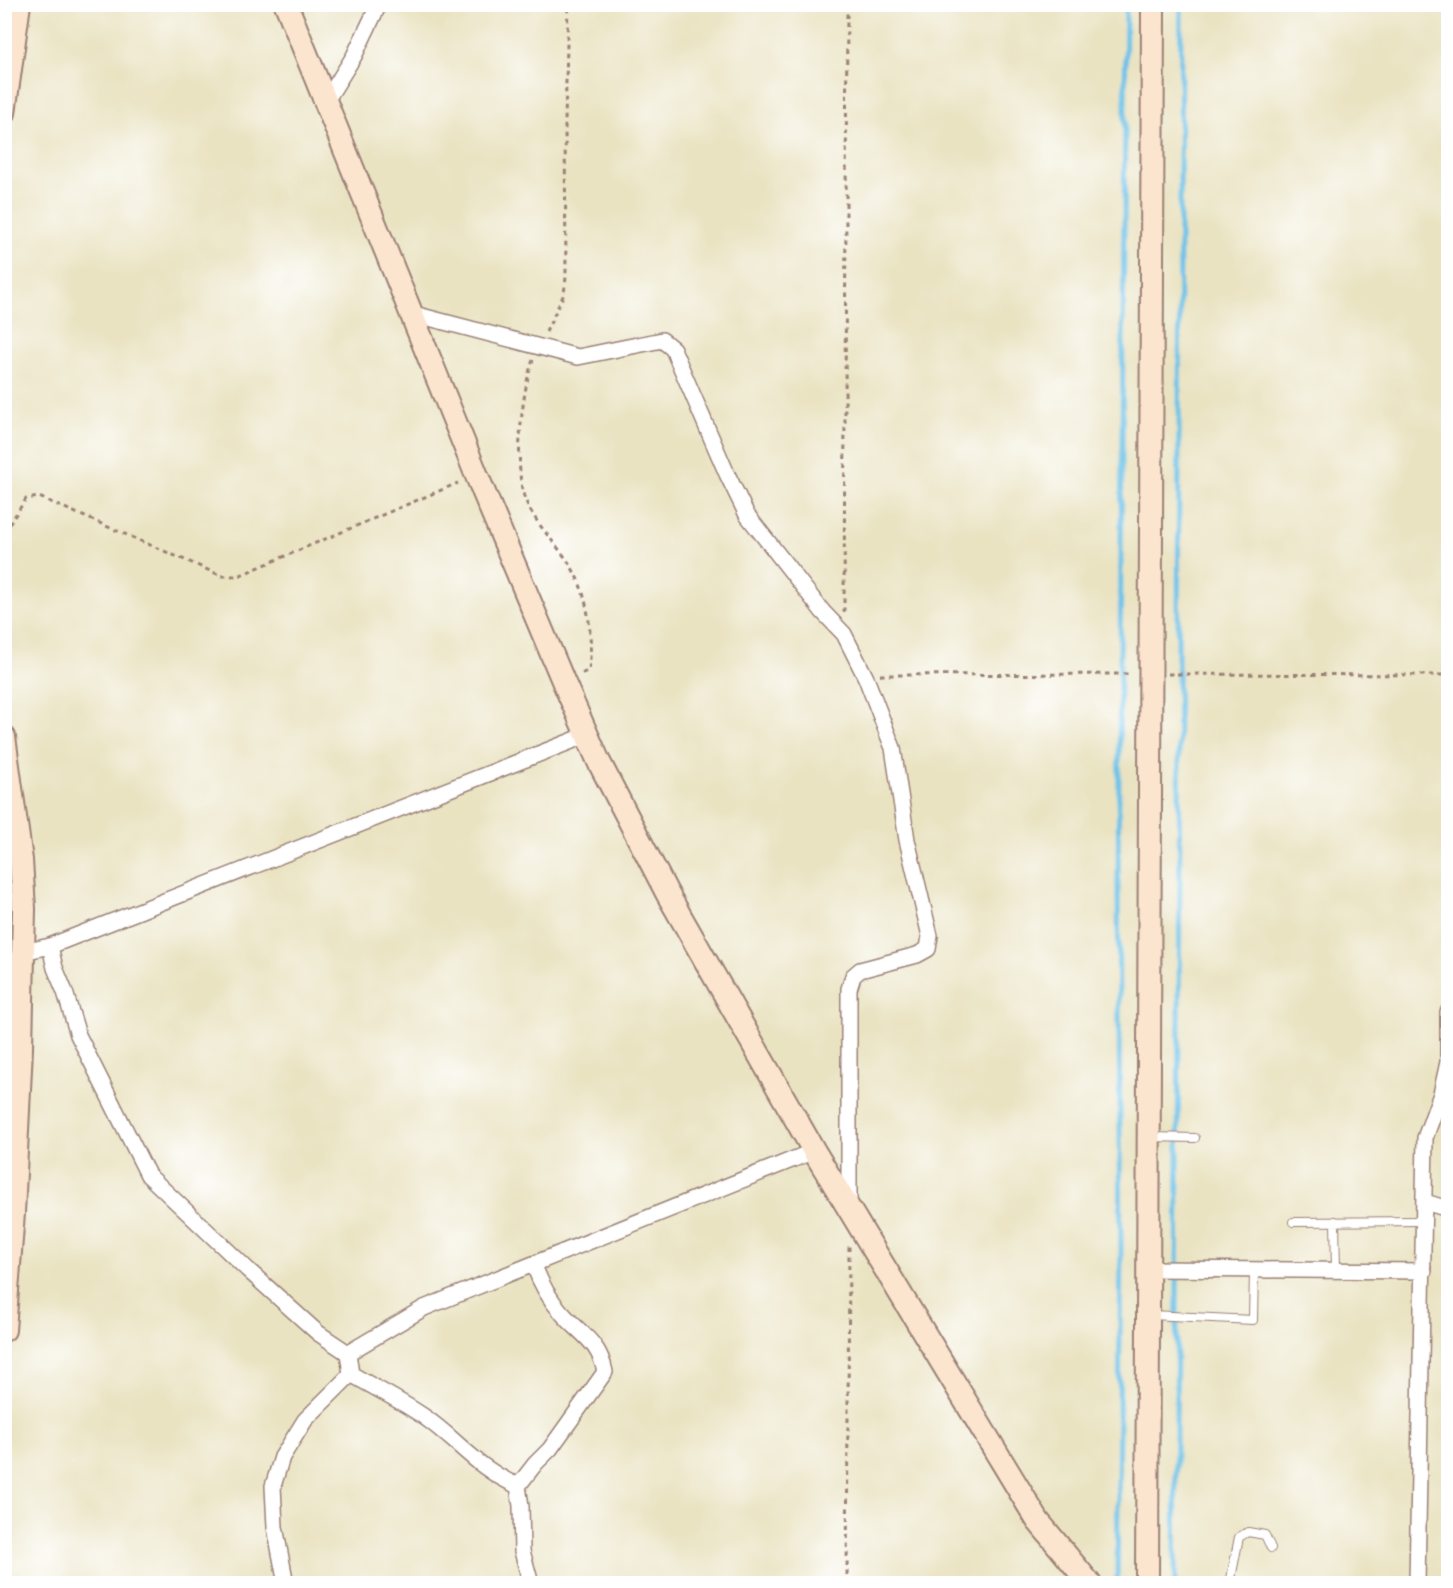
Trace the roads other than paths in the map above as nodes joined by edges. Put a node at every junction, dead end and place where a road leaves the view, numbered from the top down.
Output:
1 (19, 4) edge
2 (286, 4) edge
3 (379, 4) edge
4 (1153, 4) edge
5 (326, 101) junction
6 (4, 113) edge
7 (410, 312) junction
8 (588, 735) junction
9 (4, 737) edge
10 (10, 805) edge
11 (50, 946) junction
12 (23, 952) junction
13 (1449, 1012) edge
14 (1160, 1137) junction
15 (1193, 1138) dead end
16 (814, 1151) junction
17 (1425, 1202) junction
18 (849, 1208) junction
19 (1449, 1209) edge
20 (9, 1212) edge
21 (1335, 1221) junction
22 (1423, 1221) junction
23 (1293, 1222) dead end
24 (534, 1265) junction
25 (1159, 1269) junction
26 (1336, 1270) junction
27 (1254, 1271) junction
28 (1424, 1271) junction
29 (1149, 1315) junction
30 (4, 1330) edge
31 (348, 1353) junction
32 (351, 1374) junction
33 (518, 1486) junction
34 (1271, 1548) dead end
35 (285, 1584) edge
36 (531, 1584) edge
37 (1090, 1584) edge
38 (1147, 1584) edge
39 (1230, 1584) edge
40 (1417, 1584) edge

1 - 6 street
2 - 5 street
3 - 5 street
4 - 14 street
5 - 7 street
7 - 8 street
7 - 18 street
8 - 11 street
8 - 16 street
9 - 10 street
10 - 12 street
11 - 12 street
11 - 31 street
12 - 20 street
13 - 17 street
14 - 15 lane
14 - 25 street
16 - 18 street
16 - 24 street
17 - 19 street
17 - 22 street
18 - 37 street
20 - 30 street
21 - 22 lane
21 - 23 lane
21 - 26 lane
22 - 28 street
24 - 31 street
24 - 33 street
25 - 27 street
25 - 29 street
26 - 27 street
26 - 28 street
27 - 29 lane
28 - 40 street
29 - 38 street
31 - 32 street
32 - 33 street
32 - 35 street
33 - 36 street
34 - 39 lane

